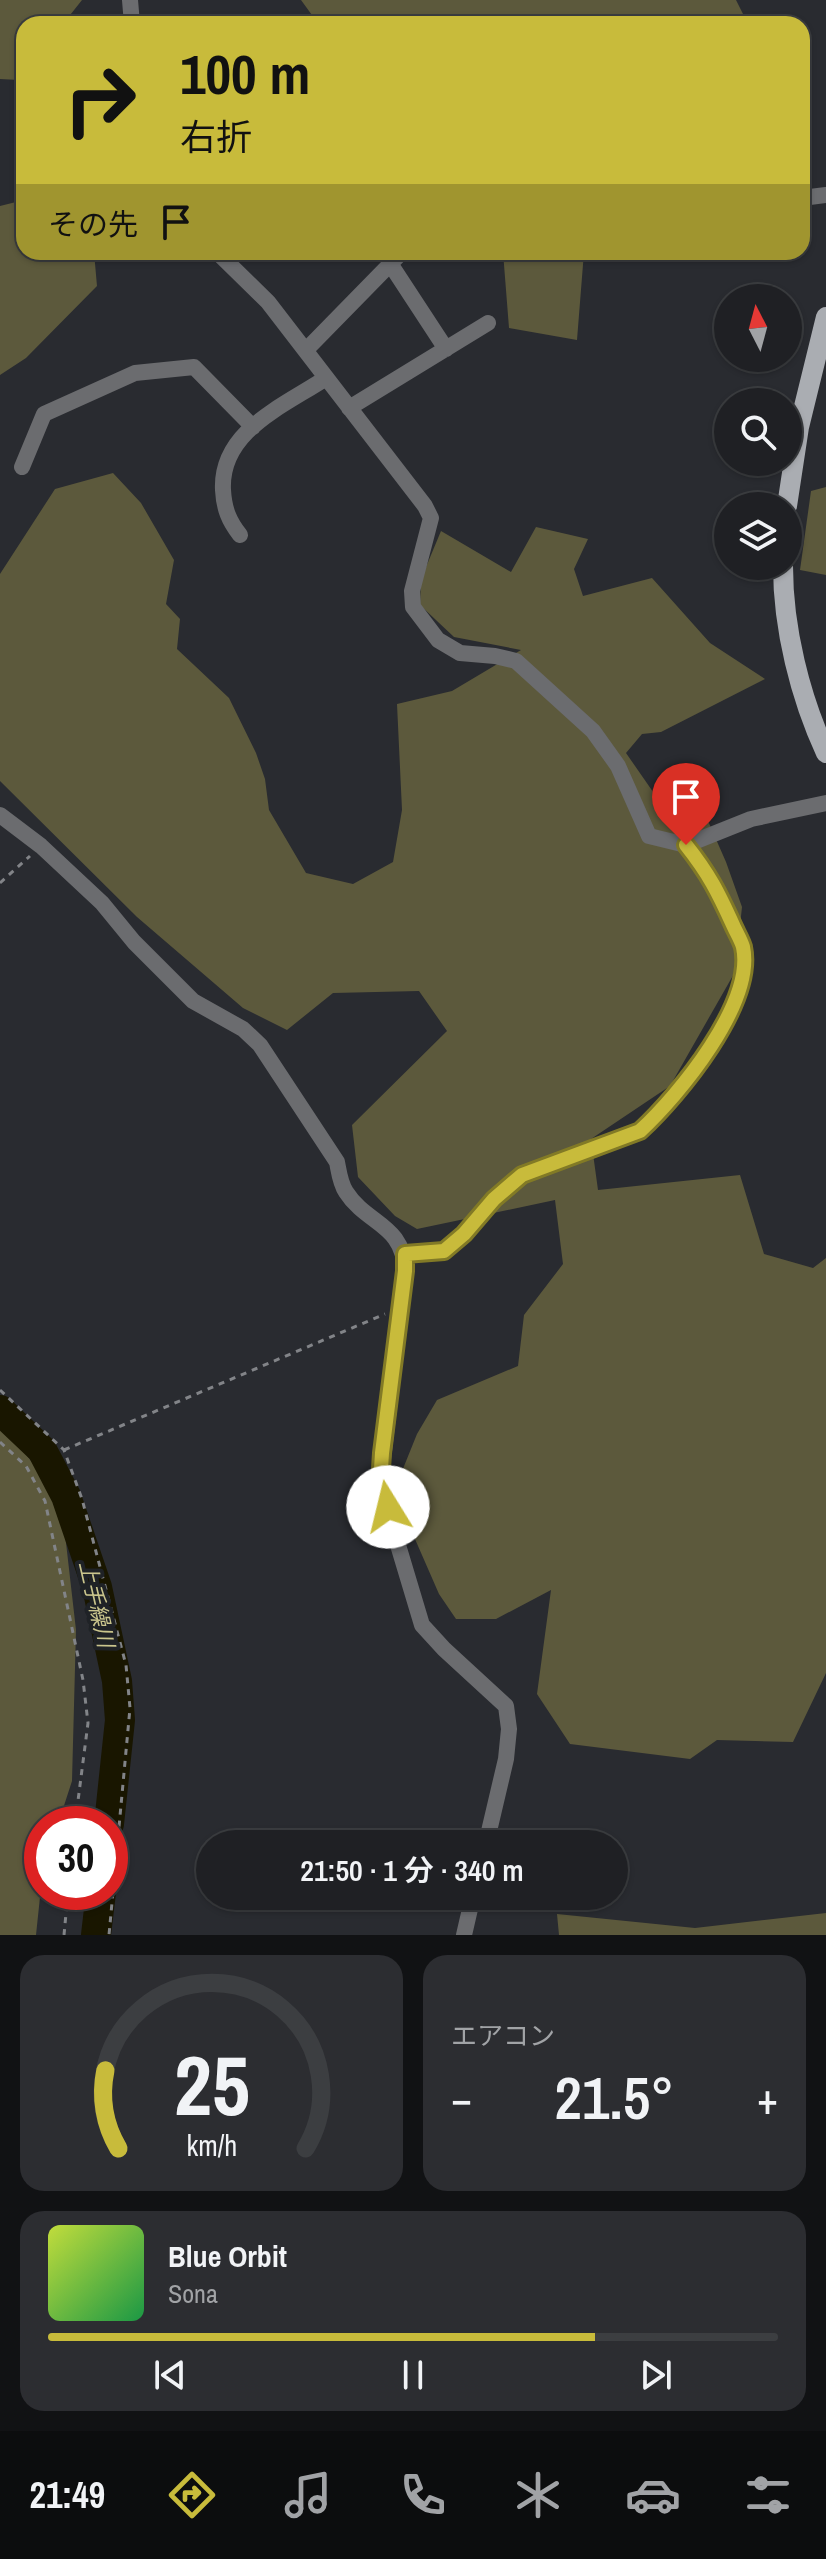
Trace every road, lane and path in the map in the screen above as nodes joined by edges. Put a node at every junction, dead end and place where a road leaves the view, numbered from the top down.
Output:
1 (225, 260) edge
2 (394, 260) edge
3 (397, 260) edge
4 (826, 317) edge
5 (488, 323) dead end
6 (446, 349) junction
7 (306, 350) junction
8 (819, 372) edge
9 (326, 378) junction
10 (349, 408) junction
11 (253, 427) junction
12 (22, 467) dead end
13 (789, 492) edge
14 (240, 535) dead end
15 (784, 580) edge
16 (826, 753) edge
17 (826, 803) edge
18 (0, 815) edge
19 (686, 845) junction
20 (41, 846) junction
21 (0, 883) edge
22 (405, 1254) junction
23 (400, 1307) junction
24 (0, 1390) edge
25 (0, 1442) edge
26 (64, 1450) junction
27 (77, 1806) edge
28 (489, 1830) edge
29 (66, 1910) edge
30 (470, 1910) edge
31 (64, 1935) edge
32 (109, 1935) edge
33 (464, 1935) edge

1 - 7 street
2 - 7 street
3 - 6 street
4 - 8 main road
5 - 6 street
6 - 10 street
7 - 9 street
8 - 13 main road
9 - 10 street
9 - 11 street
10 - 19 street
11 - 12 street
11 - 14 street
15 - 16 main road
17 - 19 street
18 - 20 street
19 - 22 lane
20 - 21 path
20 - 22 street
22 - 23 street
23 - 26 path
23 - 28 street
24 - 26 path
25 - 27 path
26 - 32 path
29 - 31 path
30 - 33 street

